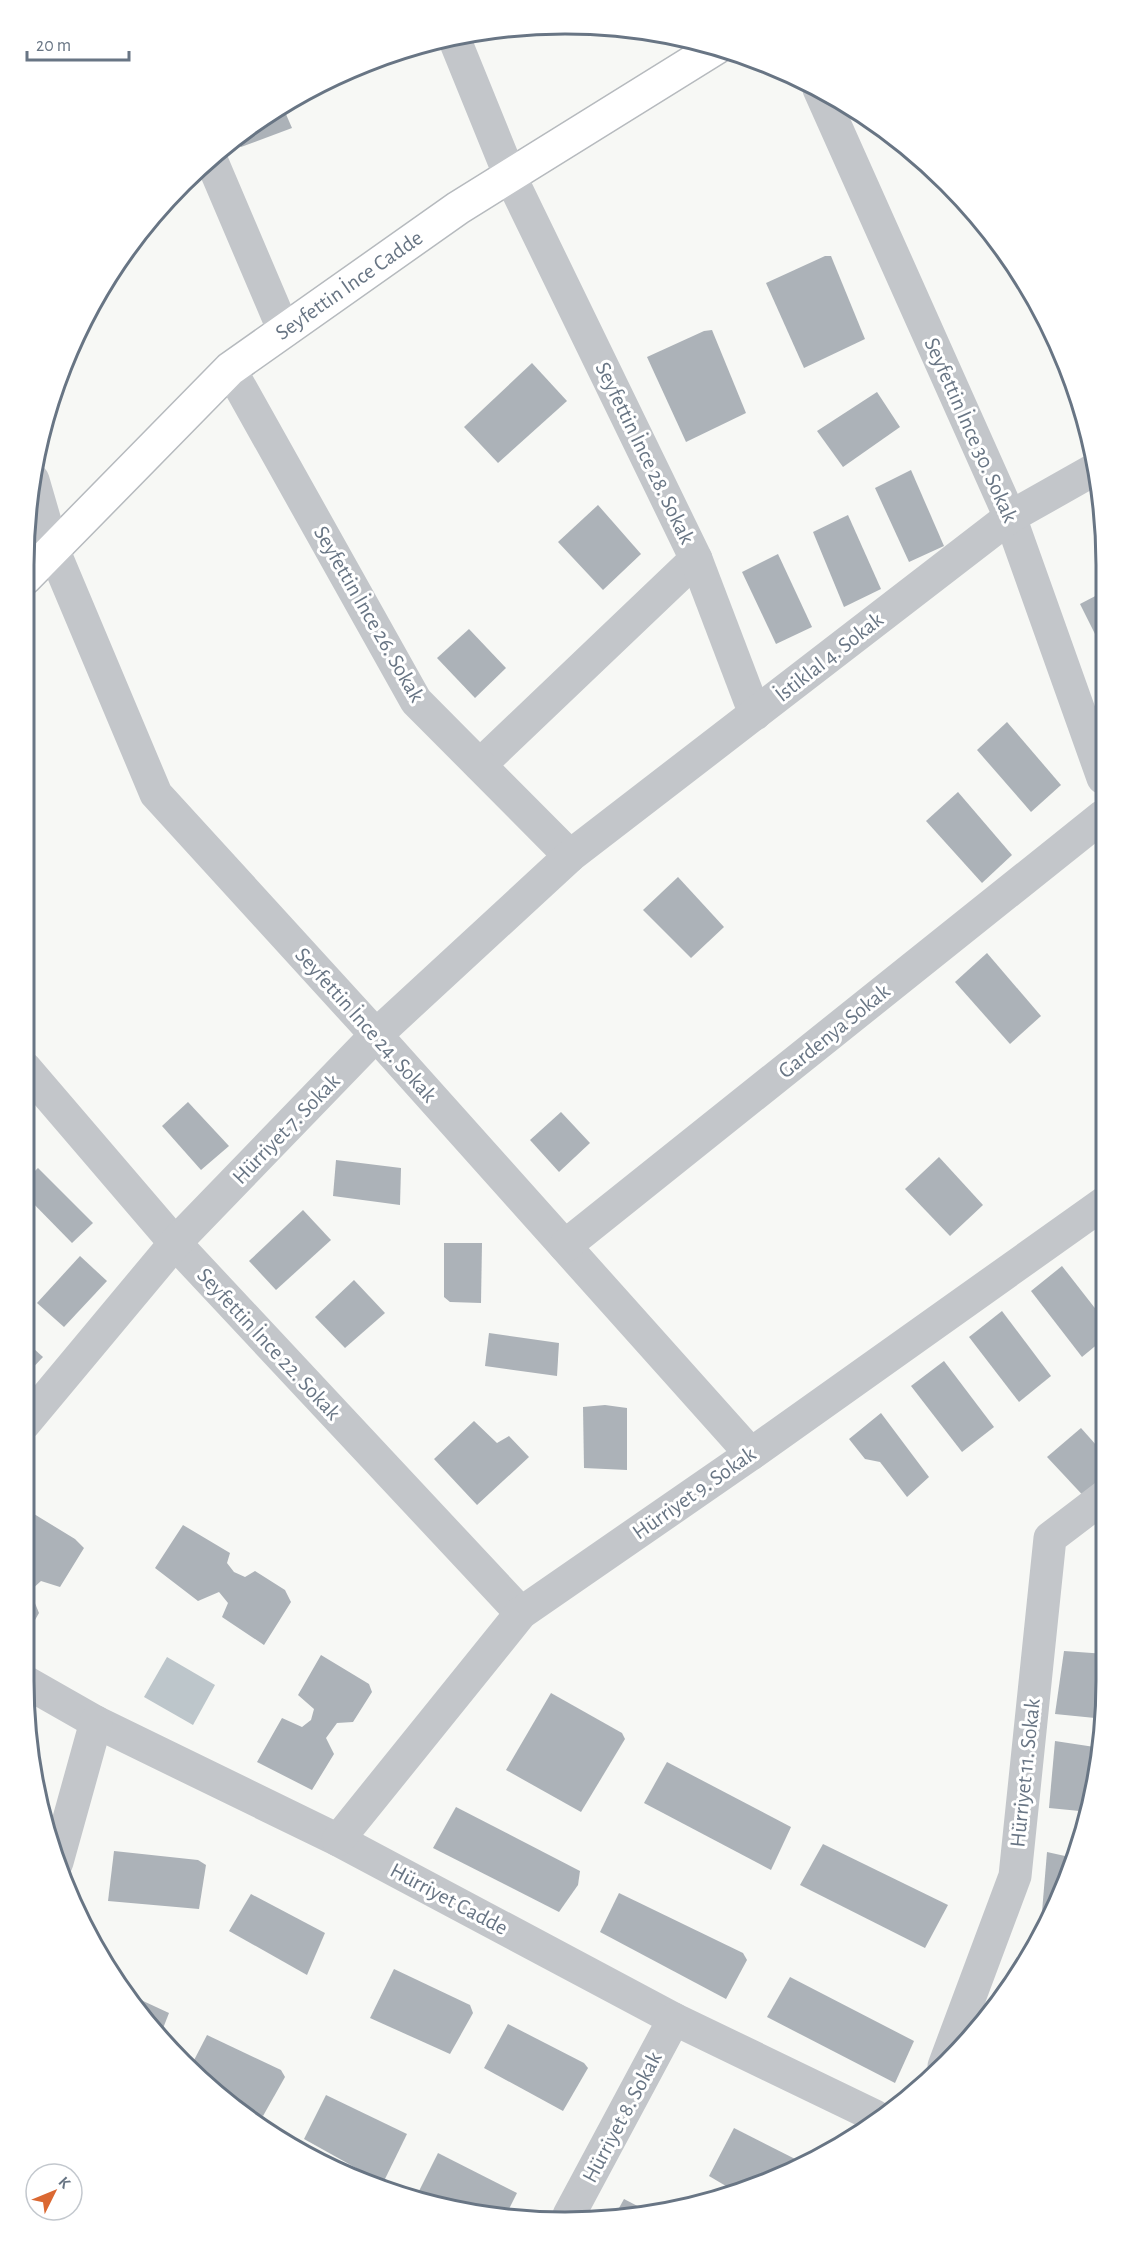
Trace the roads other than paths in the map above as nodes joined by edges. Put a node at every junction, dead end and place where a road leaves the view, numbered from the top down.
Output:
1 (457, 46) edge
2 (705, 54) edge
3 (825, 103) edge
4 (214, 167) edge
5 (510, 176) junction
6 (284, 331) junction
7 (230, 369) junction
8 (1088, 473) edge
9 (39, 500) edge
10 (1010, 517) junction
11 (53, 549) junction
12 (696, 559) junction
13 (34, 569) edge
14 (755, 714) junction
15 (1096, 758) edge
16 (480, 765) junction
17 (1096, 822) edge
18 (570, 856) junction
19 (376, 1035) junction
20 (34, 1084) edge
21 (1096, 1209) edge
22 (175, 1243) junction
23 (565, 1246) junction
24 (34, 1412) edge
25 (751, 1454) junction
26 (1096, 1503) edge
27 (521, 1613) junction
28 (34, 1687) edge
29 (96, 1722) junction
30 (338, 1840) junction
31 (61, 1846) edge
32 (674, 2019) junction
33 (952, 2045) edge
34 (872, 2114) edge
35 (571, 2212) edge

1 - 5 street, Seyfettin İnce 28. Sokak
2 - 5 main road, Seyfettin İnce Cadde
3 - 10 street, Seyfettin İnce 30. Sokak
4 - 6 street
5 - 6 main road, Seyfettin İnce Cadde
5 - 12 street, Seyfettin İnce 28. Sokak
6 - 7 main road, Seyfettin İnce Cadde
7 - 11 main road, Seyfettin İnce Cadde
7 - 16 street, Seyfettin İnce 26. Sokak
8 - 10 street, İstiklal 4. Sokak
9 - 11 street, Seyfettin İnce 24. Sokak
10 - 14 street, İstiklal 4. Sokak
10 - 15 street, Seyfettin İnce 30. Sokak
11 - 13 main road, Seyfettin İnce Cadde
11 - 19 street, Seyfettin İnce 24. Sokak
12 - 14 street
12 - 16 street, Seyfettin İnce 28. Sokak
14 - 18 street, İstiklal 4. Sokak
16 - 18 street, Seyfettin İnce 26. Sokak
17 - 23 street, Gardenya Sokak
18 - 19 street, Hürriyet 7. Sokak
19 - 22 street, Hürriyet 7. Sokak
19 - 23 street, Seyfettin İnce 24. Sokak
20 - 22 street, Seyfettin İnce 22. Sokak
21 - 25 street, Hürriyet 9. Sokak
22 - 24 street, Hürriyet 7. Sokak
22 - 27 street, Seyfettin İnce 22. Sokak
23 - 25 street, Seyfettin İnce 24. Sokak
25 - 27 street, Hürriyet 9. Sokak
26 - 33 street, Hürriyet 11. Sokak
27 - 30 street, Hürriyet 9. Sokak
28 - 29 street, Hürriyet Cadde
29 - 30 street, Hürriyet Cadde
29 - 31 street
30 - 32 street, Hürriyet Cadde
32 - 34 street, Hürriyet Cadde
32 - 35 street, Hürriyet 8. Sokak

